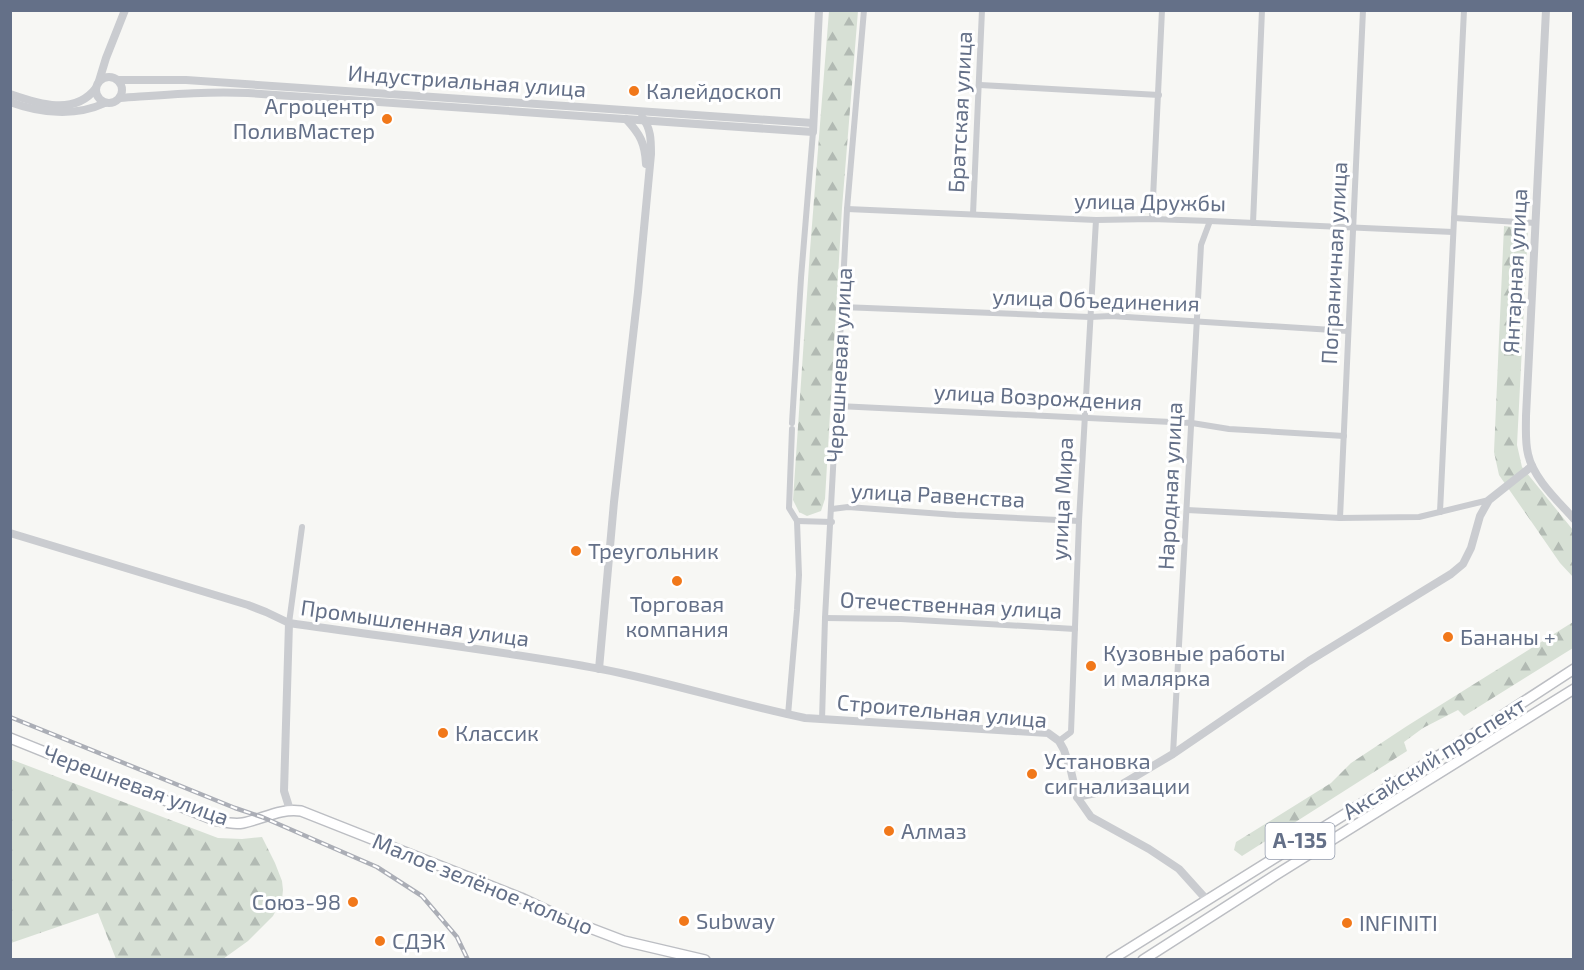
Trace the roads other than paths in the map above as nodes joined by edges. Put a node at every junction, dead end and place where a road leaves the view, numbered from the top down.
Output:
1 (125, 10) edge
2 (819, 10) edge
3 (864, 10) edge
4 (982, 10) edge
5 (1162, 10) edge
6 (1263, 10) edge
7 (1364, 10) edge
8 (1464, 10) edge
9 (1546, 10) edge
10 (111, 45) junction
11 (116, 79) junction
12 (97, 85) junction
13 (980, 85) junction
14 (299, 92) junction
15 (10, 93) edge
16 (1158, 95) junction
17 (120, 98) junction
18 (10, 102) edge
19 (105, 102) junction
20 (27, 104) junction
21 (482, 105) junction
22 (633, 110) junction
23 (626, 119) junction
24 (645, 120) junction
25 (813, 123) junction
26 (813, 132) junction
27 (648, 195) junction
28 (847, 209) junction
29 (973, 214) junction
30 (1454, 218) junction
31 (1152, 219) junction
32 (1096, 220) junction
33 (1210, 221) junction
34 (1253, 223) junction
35 (1535, 223) junction
36 (1353, 227) junction
37 (1453, 232) junction
38 (842, 307) junction
39 (1090, 317) junction
40 (1197, 322) junction
41 (1348, 331) junction
42 (838, 406) junction
43 (1084, 417) junction
44 (1192, 423) junction
45 (1344, 435) junction
46 (1532, 466) junction
47 (1490, 500) junction
48 (832, 509) junction
49 (1187, 510) junction
50 (1440, 512) junction
51 (1340, 518) junction
52 (1574, 519) edge
53 (1079, 520) junction
54 (797, 521) junction
55 (831, 522) junction
56 (302, 527) dead end
57 (10, 533) edge
58 (825, 618) junction
59 (289, 623) junction
60 (1075, 629) junction
61 (599, 669) junction
62 (1574, 669) edge
63 (1574, 689) edge
64 (788, 714) junction
65 (822, 720) junction
66 (10, 738) edge
67 (1059, 741) junction
68 (1173, 754) junction
69 (1077, 796) junction
70 (290, 810) junction
71 (262, 817) joint
72 (1206, 899) junction
73 (705, 960) edge
74 (1111, 960) edge
75 (1143, 960) edge

1 - 10 street
2 - 25 street
3 - 28 street, Черешневая улица
4 - 13 street, Братская улица
5 - 16 street
6 - 34 street
7 - 36 street, Пограничная улица
8 - 30 street
9 - 35 street, Янтарная улица
10 - 11 street
10 - 12 street
11 - 12 street
11 - 14 street, Индустриальная улица
11 - 17 street
12 - 19 street
12 - 20 street
13 - 16 street
13 - 29 street, Братская улица
14 - 17 street, Индустриальная улица
14 - 21 street, Индустриальная улица
15 - 20 street
16 - 31 street
17 - 19 street
18 - 20 street
19 - 20 street
21 - 22 street, Индустриальная улица
21 - 23 street, Индустриальная улица
22 - 24 street
22 - 25 street, Индустриальная улица
23 - 24 street, Индустриальная улица
23 - 27 street
24 - 26 street, Индустриальная улица
24 - 27 street
25 - 26 street
26 - 54 street
27 - 61 street
28 - 29 street, улица Дружбы
28 - 38 street, Черешневая улица
29 - 32 street, улица Дружбы
30 - 35 street
30 - 37 street
31 - 32 street, улица Дружбы
31 - 33 street, улица Дружбы
32 - 39 street, улица Мира
33 - 34 street, улица Дружбы
33 - 40 street, Народная улица
34 - 36 street, улица Дружбы
35 - 46 street, Янтарная улица
36 - 37 street, улица Дружбы
36 - 41 street, Пограничная улица
37 - 50 street
38 - 39 street, улица Объединения
38 - 42 street, Черешневая улица
39 - 40 street, улица Объединения
39 - 43 street, улица Мира
40 - 41 street, улица Объединения
40 - 44 street, Народная улица
41 - 45 street, Пограничная улица
42 - 43 street, улица Возрождения
42 - 48 street, Черешневая улица
43 - 44 street, улица Возрождения
43 - 53 street, улица Мира
44 - 45 street, улица Возрождения
44 - 49 street, Народная улица
45 - 51 street, Пограничная улица
46 - 47 street
46 - 52 street, Янтарная улица
47 - 50 street
47 - 68 street
48 - 53 street, улица Равенства
48 - 55 street, Черешневая улица
49 - 51 street
49 - 68 street, Народная улица
50 - 51 street
53 - 60 street, улица Мира
54 - 55 street
54 - 64 street
55 - 58 street, Черешневая улица
56 - 59 street
57 - 59 street, Промышленная улица
58 - 60 street, Отечественная улица
58 - 65 street, Черешневая улица
59 - 61 street, Промышленная улица
59 - 70 street
60 - 67 street, улица Мира
61 - 64 street, Промышленная улица
62 - 72 main road, Аксайский проспект / А-135
63 - 75 main road, Аксайский проспект / А-135
64 - 65 street, Промышленная улица
65 - 67 street, Строительная улица
66 - 71 main road, Черешневая улица
67 - 69 street
68 - 69 street
69 - 72 street
70 - 71 main road, Малое зелёное кольцо
70 - 73 main road, Малое зелёное кольцо
72 - 74 main road, Аксайский проспект / А-135

